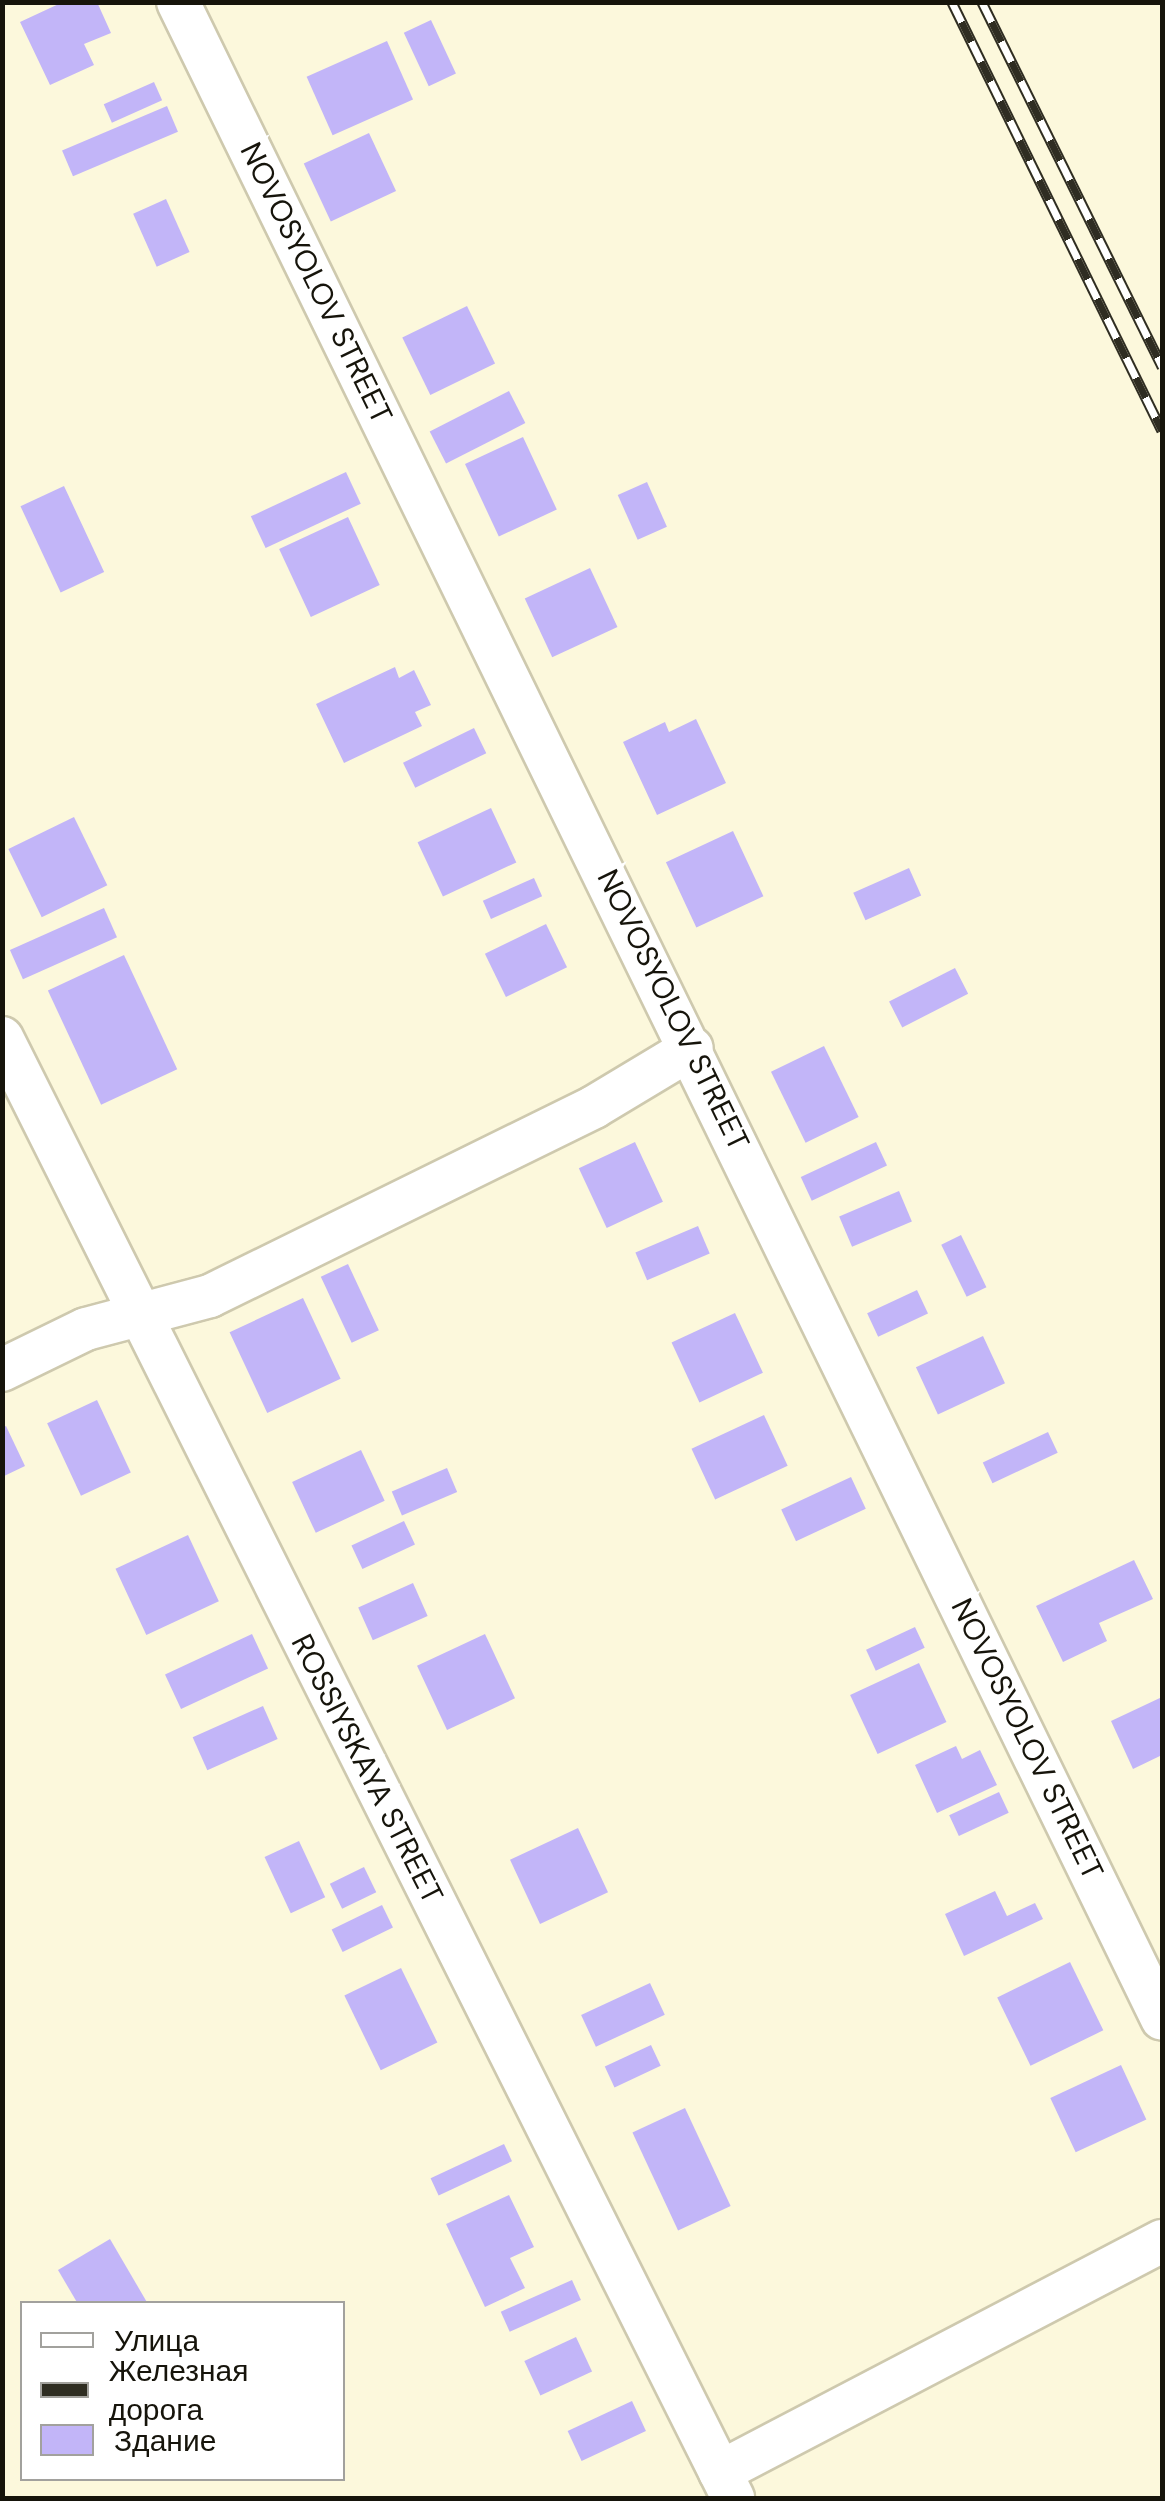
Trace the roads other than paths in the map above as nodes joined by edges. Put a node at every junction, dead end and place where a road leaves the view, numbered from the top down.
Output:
1 (178, 2) edge
2 (2, 1038) edge
3 (692, 1048) junction
4 (138, 1314) junction
5 (2, 1370) edge
6 (1162, 2020) edge
7 (1162, 2241) edge
8 (726, 2485) edge

1 - 3 street, NOVOSYOLOV STREET
2 - 4 street, ROSSIYSKAYA STREET
3 - 4 street
3 - 6 street, NOVOSYOLOV STREET
4 - 5 street
4 - 8 street, ROSSIYSKAYA STREET
7 - 8 street

